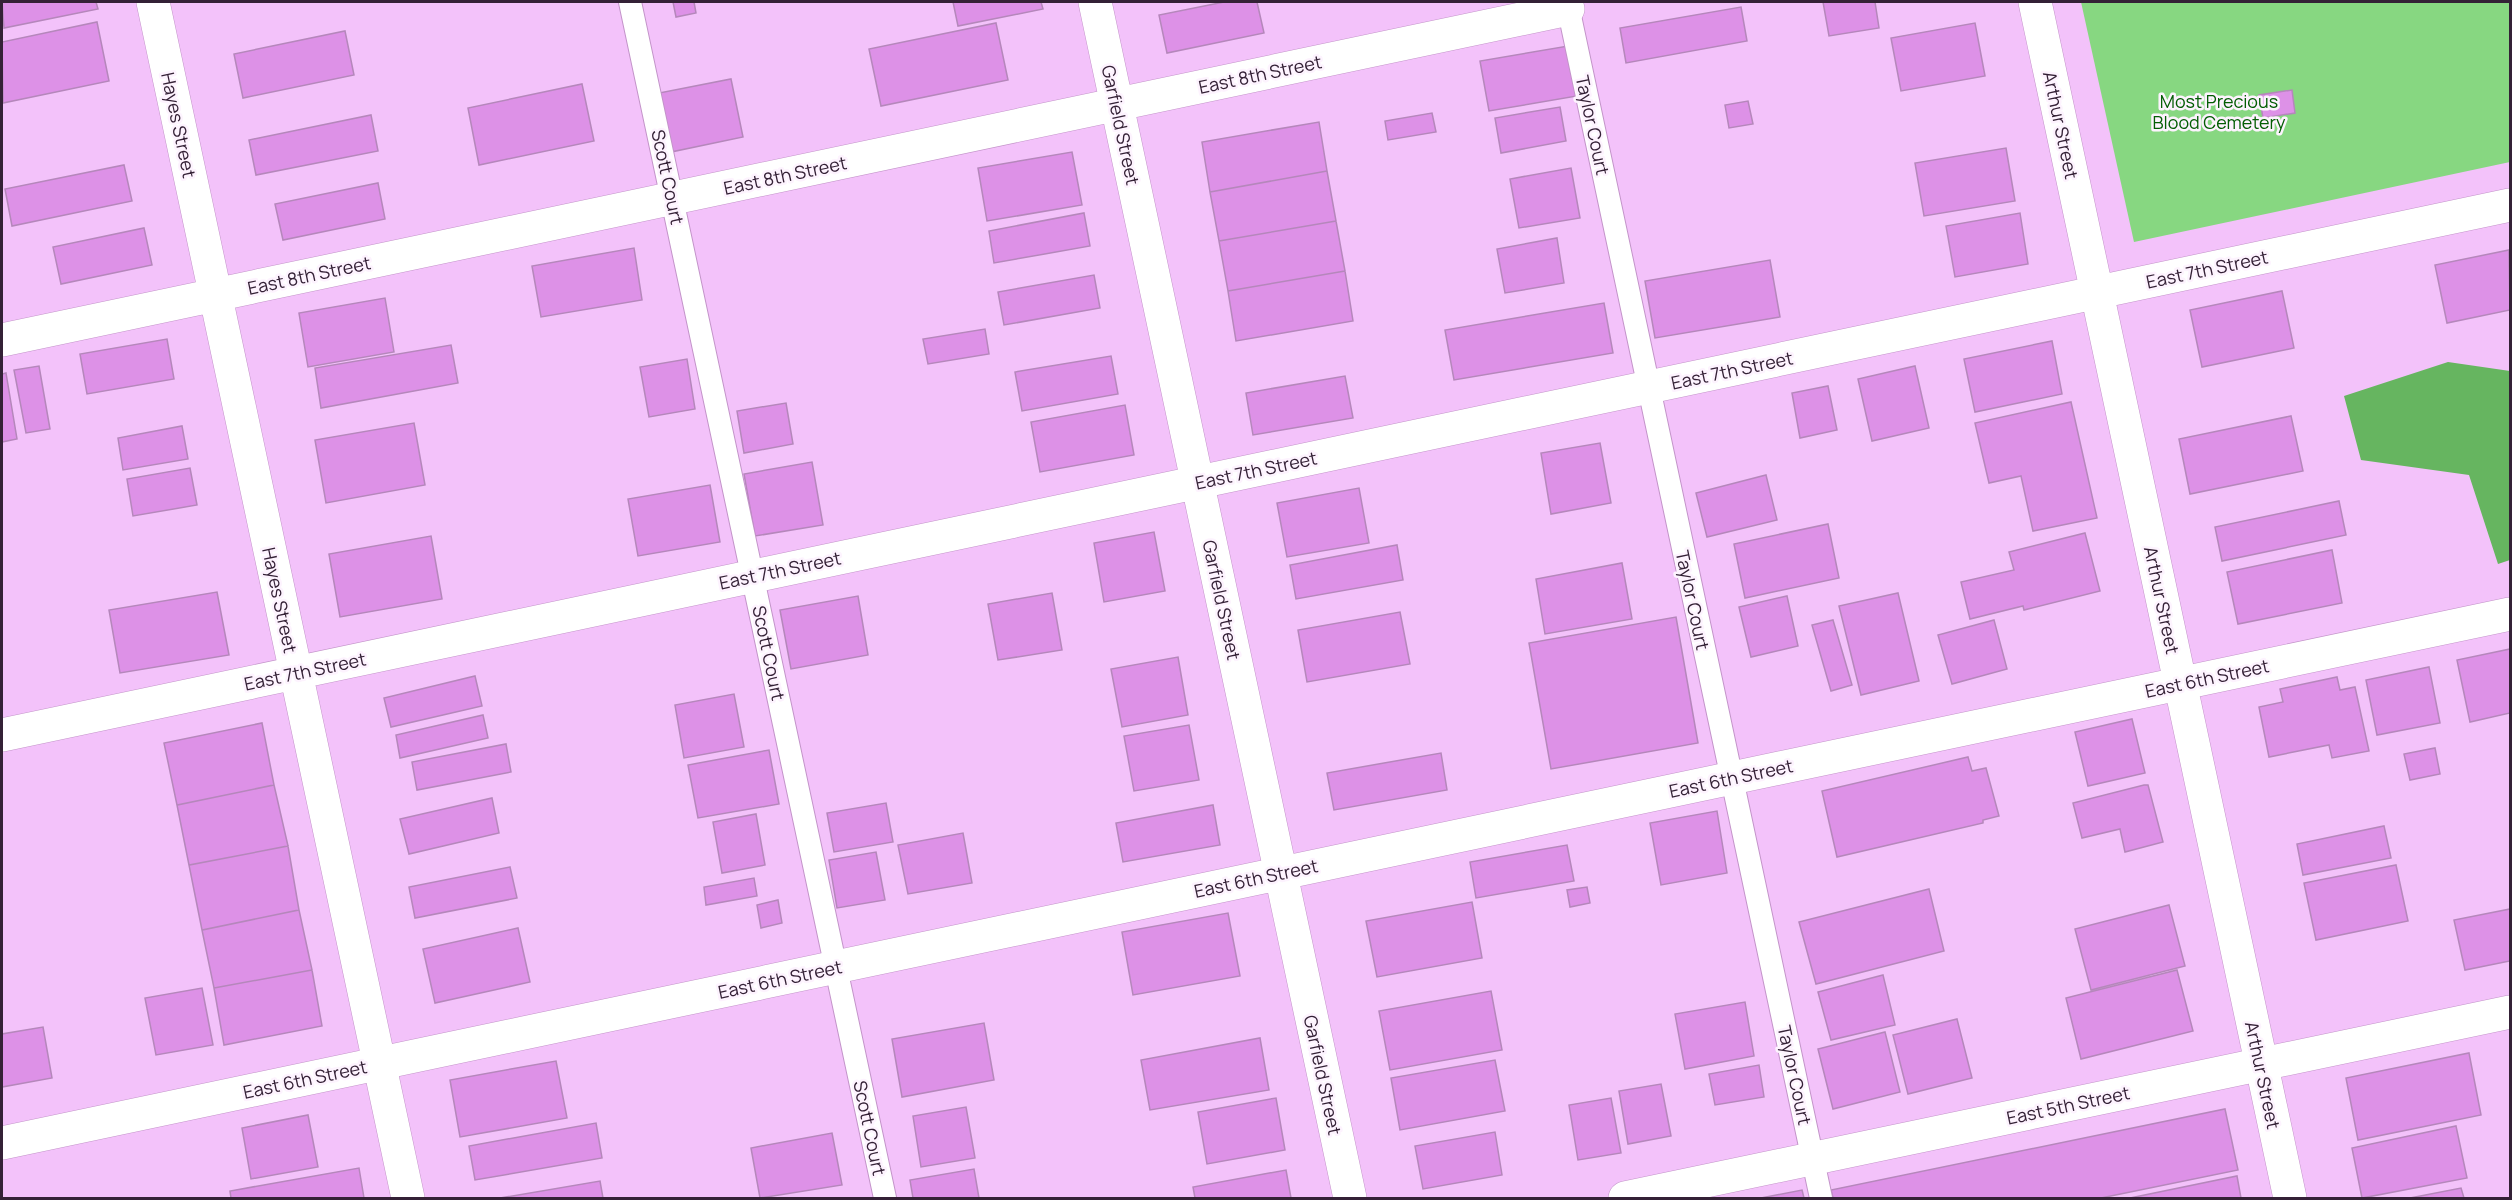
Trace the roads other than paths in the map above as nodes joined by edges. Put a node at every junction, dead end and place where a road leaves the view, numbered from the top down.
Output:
1 (153, 2) edge
2 (630, 2) edge
3 (1095, 2) edge
4 (2035, 2) edge
5 (1567, 5) edge
6 (1117, 105) junction
7 (672, 198) junction
8 (2511, 205) edge
9 (2097, 293) junction
10 (215, 295) junction
11 (2, 340) edge
12 (1648, 388) junction
13 (1197, 483) junction
14 (752, 576) junction
15 (2511, 614) edge
16 (296, 673) junction
17 (2180, 683) junction
18 (2, 735) edge
19 (1731, 778) junction
20 (1280, 873) junction
21 (836, 967) junction
22 (2511, 1012) edge
23 (379, 1063) junction
24 (2261, 1065) junction
25 (2, 1143) edge
26 (1812, 1159) junction
27 (408, 1198) edge
28 (885, 1198) edge
29 (1350, 1198) edge
30 (1625, 1198) edge
31 (1821, 1198) edge
32 (2290, 1198) edge

1 - 10 street, Hayes Street
2 - 7 lane, Scott Court
3 - 6 street, Garfield Street
4 - 9 street, Arthur Street
5 - 6 street, East 8th Street
5 - 12 lane, Taylor Court
6 - 7 street, East 8th Street
6 - 13 street, Garfield Street
7 - 10 street, East 8th Street
7 - 14 lane, Scott Court
8 - 9 street, East 7th Street
9 - 12 street, East 7th Street
9 - 17 street, Arthur Street
10 - 11 street, East 8th Street
10 - 16 street, Hayes Street
12 - 13 street, East 7th Street
12 - 19 lane, Taylor Court
13 - 14 street, East 7th Street
13 - 20 street, Garfield Street
14 - 16 street, East 7th Street
14 - 21 lane, Scott Court
15 - 17 street, East 6th Street
16 - 18 street, East 7th Street
16 - 23 street, Hayes Street
17 - 19 street, East 6th Street
17 - 24 street, Arthur Street
19 - 20 street, East 6th Street
19 - 26 lane, Taylor Court
20 - 21 street, East 6th Street
20 - 29 street, Garfield Street
21 - 23 street, East 6th Street
21 - 28 lane, Scott Court
22 - 24 street, East 5th Street
23 - 25 street, East 6th Street
23 - 27 street, Hayes Street
24 - 26 street, East 5th Street
24 - 32 street, Arthur Street
26 - 30 street, East 5th Street
26 - 31 lane, Taylor Court

